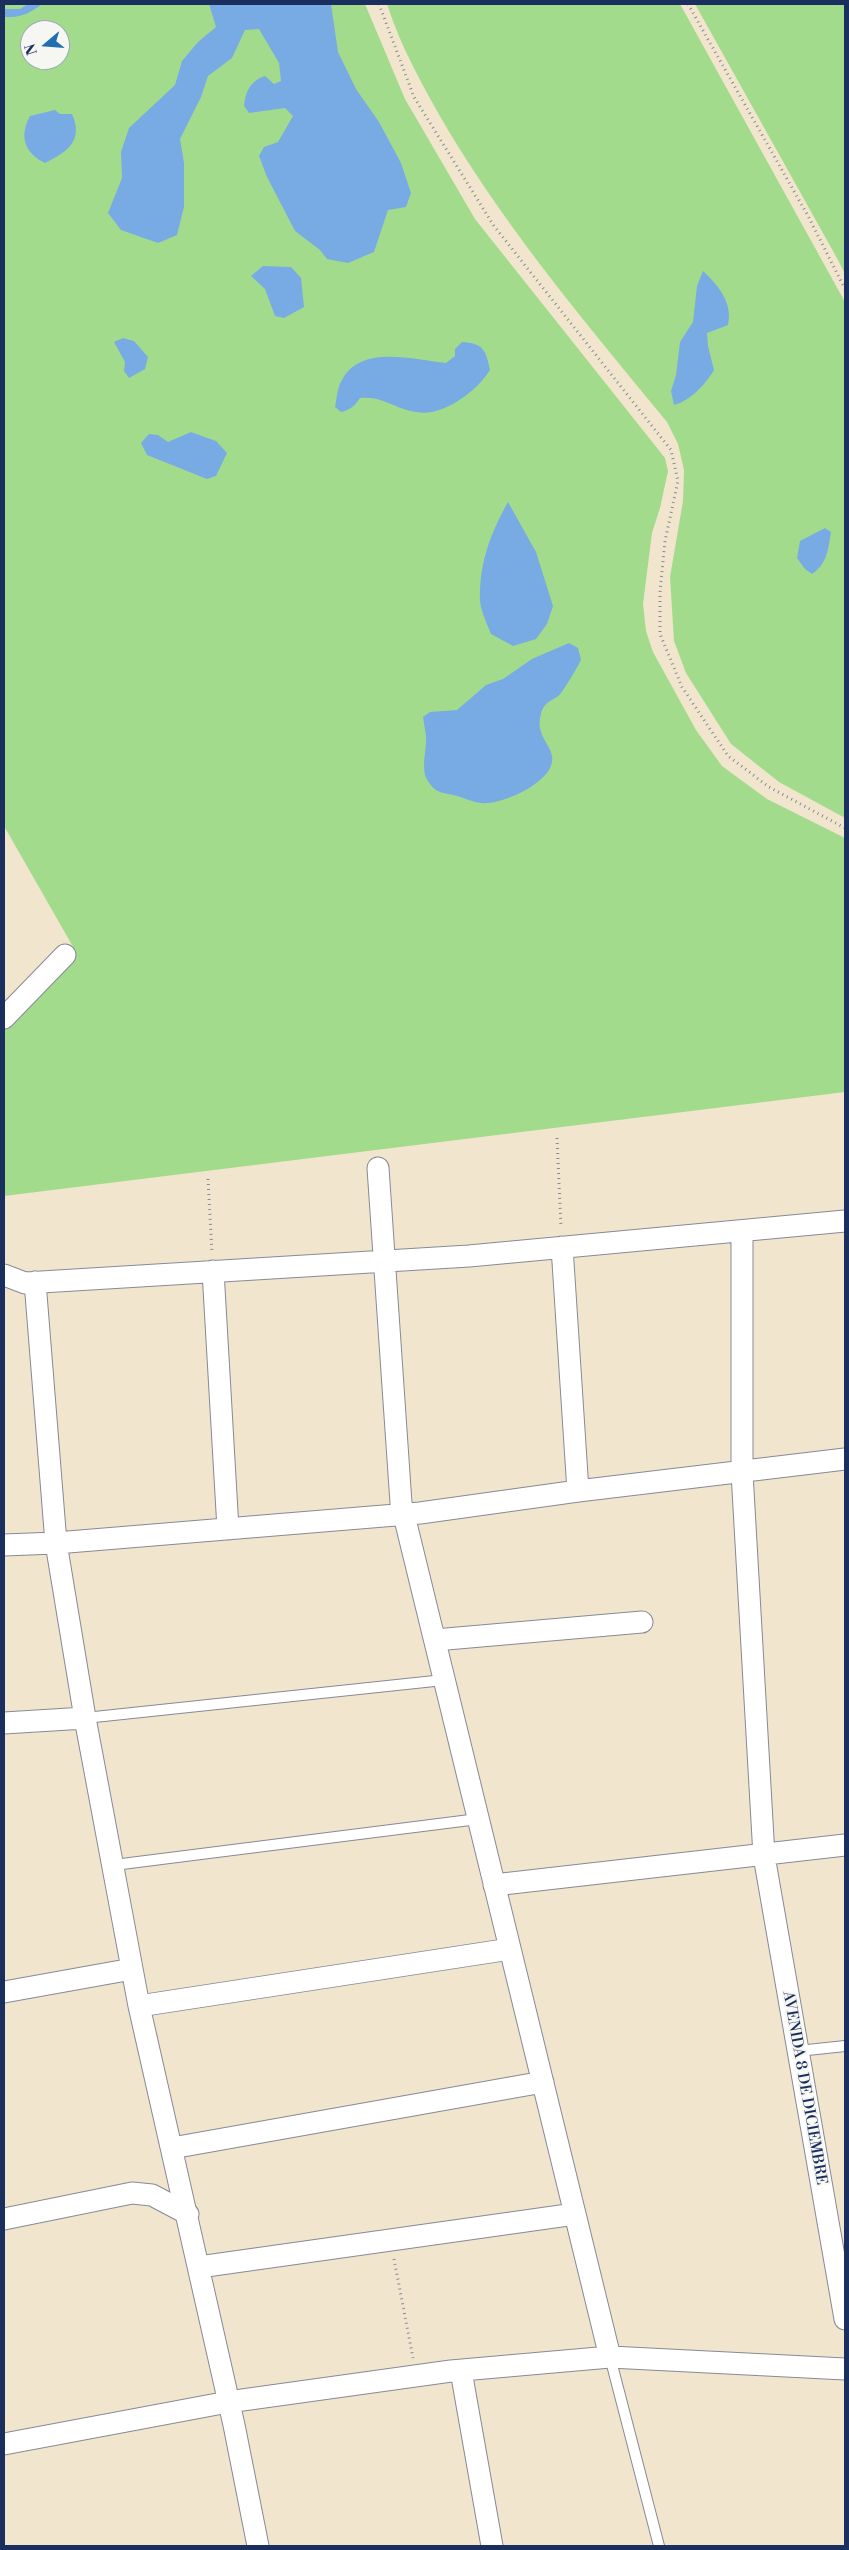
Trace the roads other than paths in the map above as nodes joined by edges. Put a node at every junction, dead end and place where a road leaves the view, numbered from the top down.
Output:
1 (64, 955) dead end
2 (4, 1018) edge
3 (378, 1168) dead end
4 (845, 1221) edge
5 (742, 1230) junction
6 (562, 1247) junction
7 (385, 1261) junction
8 (213, 1272) junction
9 (4, 1275) edge
10 (35, 1282) junction
11 (845, 1459) edge
12 (742, 1473) junction
13 (578, 1491) junction
14 (404, 1514) junction
15 (228, 1529) junction
16 (56, 1543) junction
17 (4, 1545) edge
18 (642, 1622) dead end
19 (435, 1640) junction
20 (444, 1680) junction
21 (84, 1718) junction
22 (4, 1723) edge
23 (478, 1819) junction
24 (845, 1846) edge
25 (764, 1856) junction
26 (114, 1865) junction
27 (494, 1885) junction
28 (510, 1949) junction
29 (132, 1969) junction
30 (4, 1992) edge
31 (140, 2006) junction
32 (845, 2046) edge
33 (798, 2051) junction
34 (543, 2082) junction
35 (172, 2148) junction
36 (188, 2214) junction
37 (575, 2214) junction
38 (4, 2219) edge
39 (198, 2267) junction
40 (842, 2288) edge
41 (845, 2319) edge
42 (610, 2357) junction
43 (845, 2369) edge
44 (461, 2370) junction
45 (228, 2402) junction
46 (4, 2444) edge
47 (258, 2546) edge
48 (492, 2546) edge
49 (659, 2546) edge

1 - 2 street
3 - 7 street
4 - 5 street
5 - 6 street
5 - 12 street, AVENIDA 8 DE DICIEMBRE
6 - 7 street
6 - 13 street
7 - 8 street
7 - 14 street
8 - 10 street
8 - 15 street
9 - 10 street
10 - 16 street
11 - 12 street
12 - 13 street
12 - 25 street, AVENIDA 8 DE DICIEMBRE
13 - 14 street
14 - 15 street
14 - 19 street
15 - 16 street
16 - 17 street
16 - 21 street
18 - 19 street
19 - 20 street
20 - 21 lane
20 - 23 street
21 - 22 street
21 - 26 street
23 - 26 lane
23 - 27 street
24 - 25 street
25 - 27 street
25 - 33 street, AVENIDA 8 DE DICIEMBRE
26 - 29 street
27 - 28 street
28 - 31 street
28 - 34 street
29 - 30 street
29 - 31 street
31 - 35 street
32 - 33 lane
33 - 40 street, AVENIDA 8 DE DICIEMBRE
34 - 35 street
34 - 37 street
35 - 36 street
36 - 38 street
36 - 39 street
37 - 39 street
37 - 42 street
39 - 45 street
40 - 41 street, AVENIDA 8 DE DICIEMBRE
42 - 43 street
42 - 44 street
42 - 49 lane
44 - 45 street
44 - 48 street
45 - 46 street
45 - 47 street

